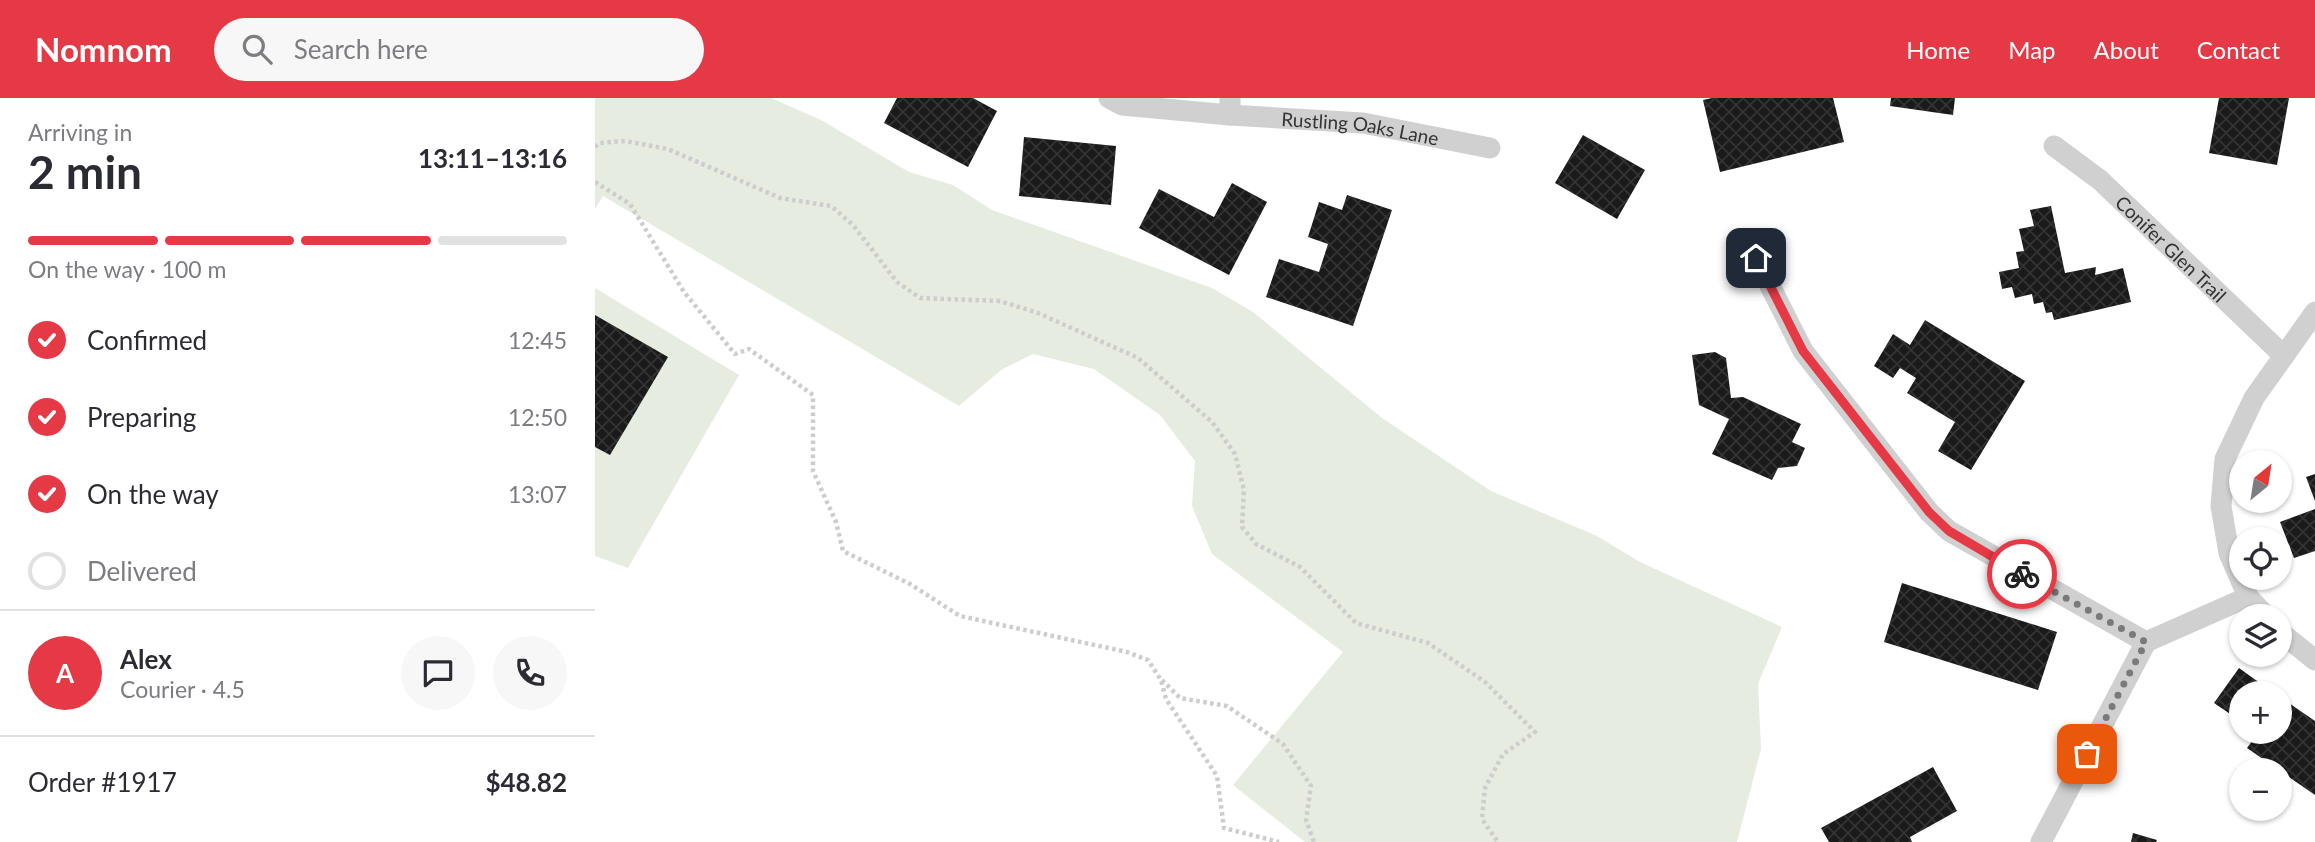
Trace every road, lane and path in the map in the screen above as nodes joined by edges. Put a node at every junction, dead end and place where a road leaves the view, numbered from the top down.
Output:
1 (1109, 98) edge
2 (1230, 107) edge
3 (2054, 146) dead end
4 (595, 147) edge
5 (1490, 148) dead end
6 (595, 182) edge
7 (1756, 258) dead end
8 (2315, 312) edge
9 (2284, 356) junction
10 (2248, 597) junction
11 (2255, 604) edge
12 (2146, 642) junction
13 (2292, 642) edge
14 (2315, 660) edge
15 (1161, 680) junction
16 (1279, 842) edge
17 (1314, 842) edge
18 (1498, 842) edge
19 (2041, 842) edge

1 - 2 street, Rustling Oaks Lane
2 - 5 street, Rustling Oaks Lane
3 - 9 street, Conifer Glen Trail
4 - 18 path
6 - 15 path
7 - 12 street
8 - 9 street
9 - 10 street
10 - 11 street
10 - 12 street
12 - 19 street
13 - 14 street
15 - 16 path
15 - 17 path

